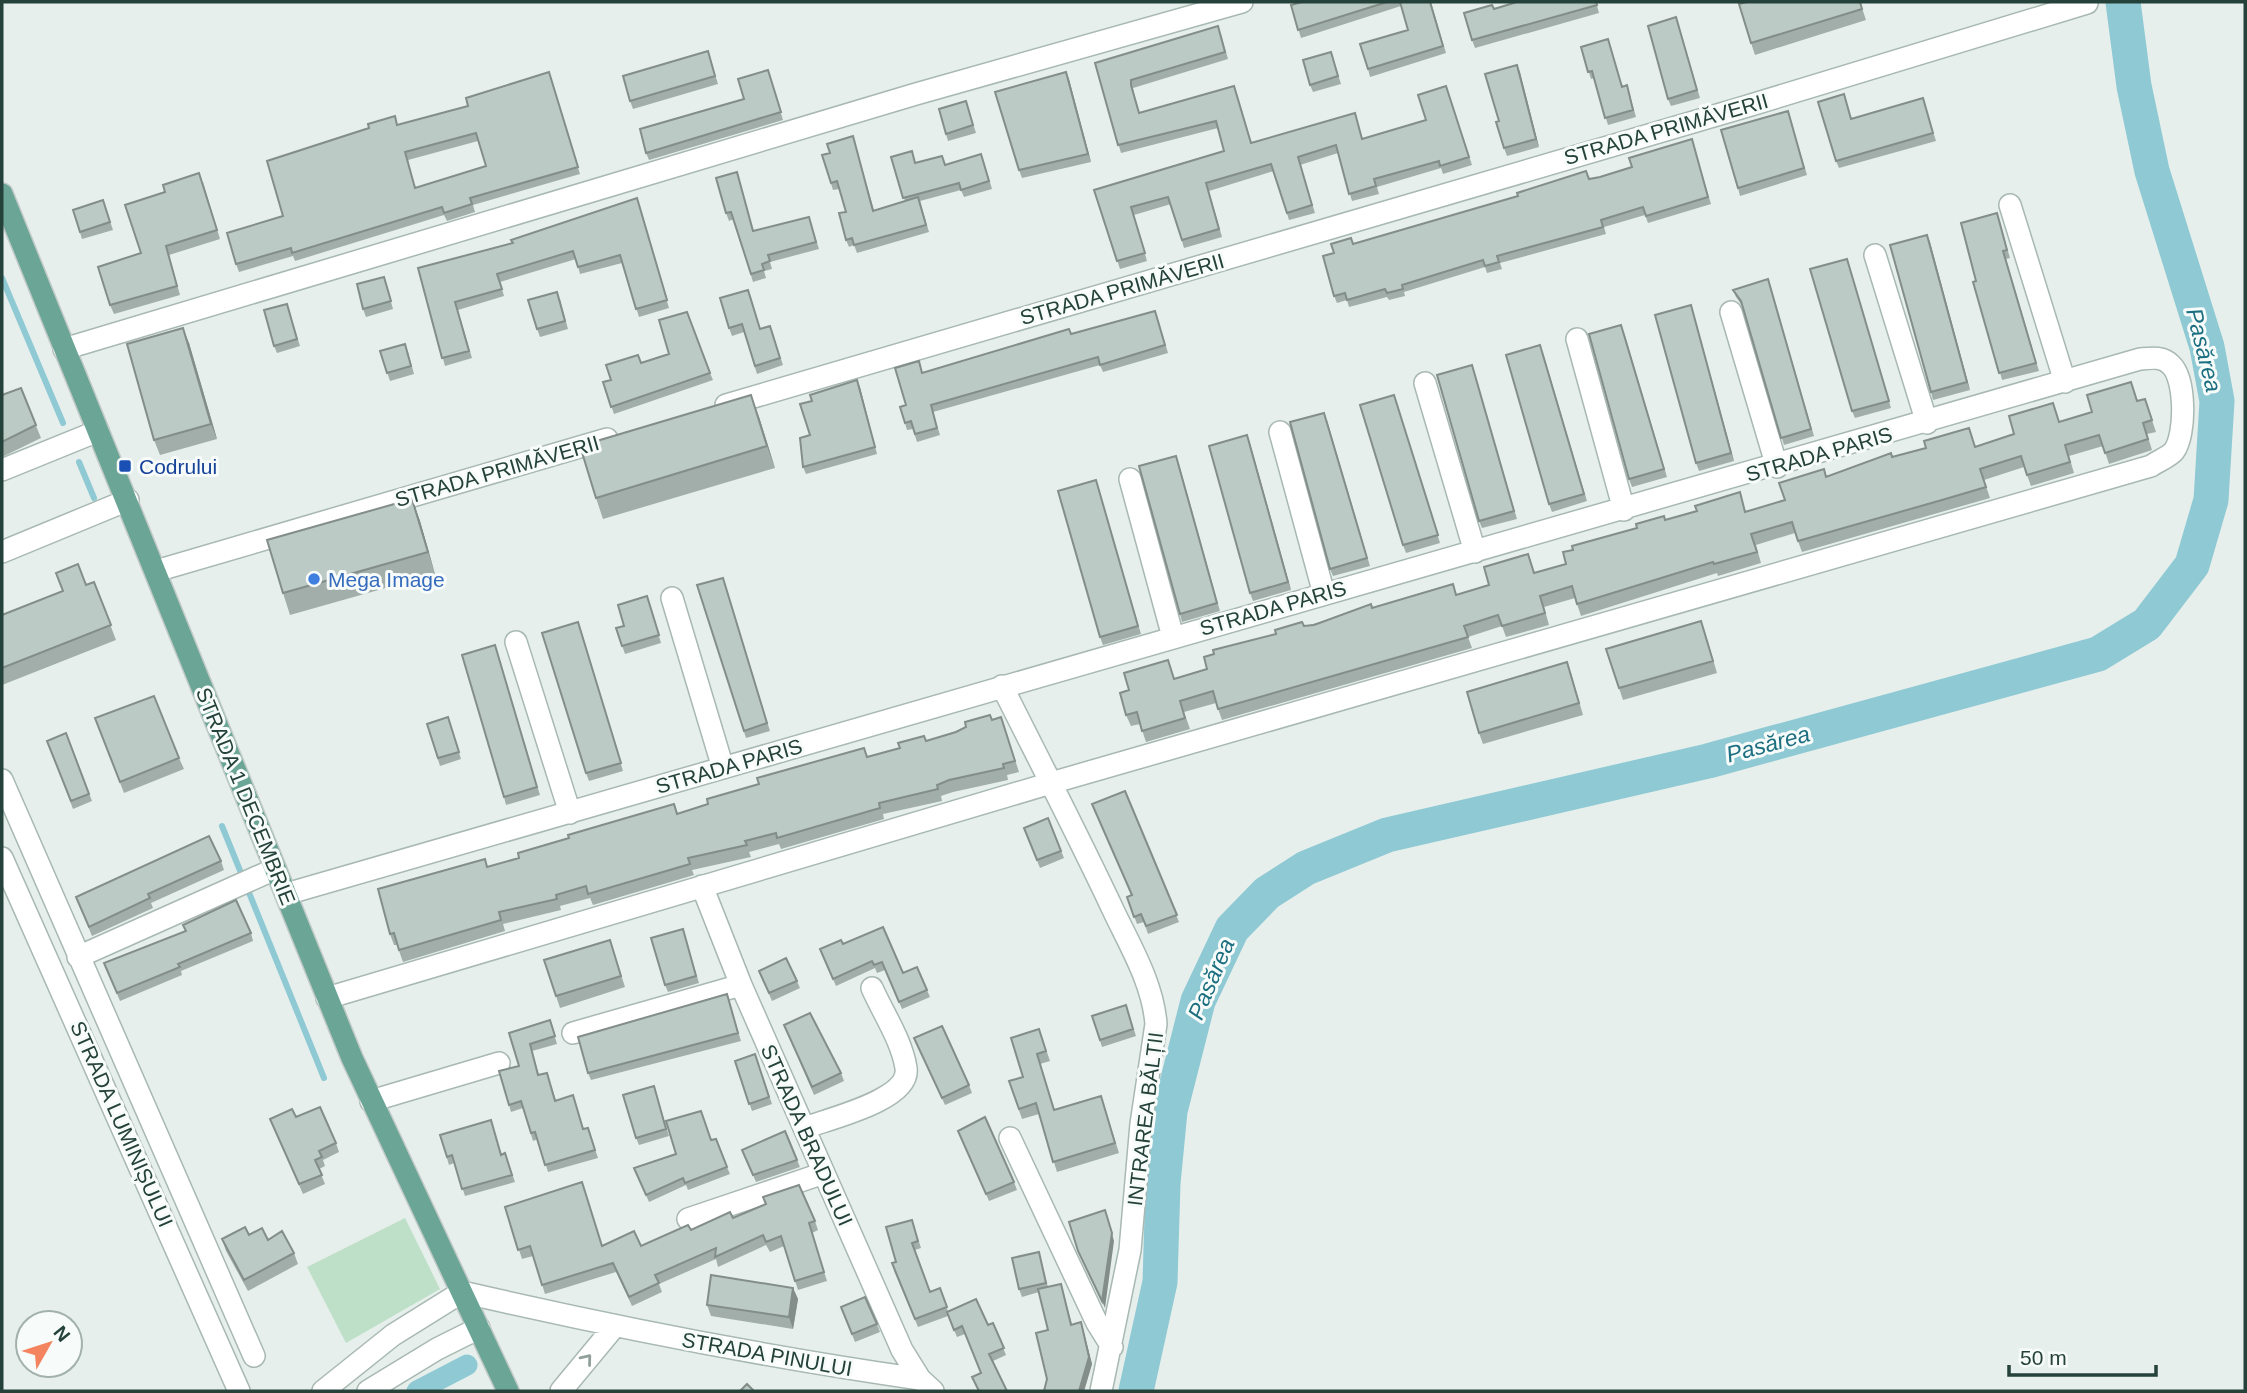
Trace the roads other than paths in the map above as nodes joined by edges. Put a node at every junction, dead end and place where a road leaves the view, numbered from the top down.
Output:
1 (1242, 2) edge
2 (2087, 2) edge
3 (2, 194) edge
4 (2010, 205) dead end
5 (1875, 255) dead end
6 (1731, 313) dead end
7 (1577, 339) dead end
8 (64, 348) junction
9 (2065, 382) junction
10 (1424, 383) dead end
11 (706, 411) edge
12 (1927, 423) junction
13 (98, 431) junction
14 (1280, 432) dead end
15 (625, 434) edge
16 (1777, 467) junction
17 (2, 470) edge
18 (1130, 478) dead end
19 (128, 500) junction
20 (1625, 510) junction
21 (2, 552) edge
22 (1475, 552) junction
23 (156, 571) junction
24 (1324, 594) junction
25 (672, 598) dead end
26 (1173, 637) junction
27 (516, 642) dead end
28 (1002, 687) junction
29 (723, 768) junction
30 (2, 780) edge
31 (1051, 783) junction
32 (570, 813) junction
33 (2, 858) edge
34 (265, 873) junction
35 (702, 886) junction
36 (286, 894) junction
37 (78, 957) junction
38 (741, 985) junction
39 (872, 988) dead end
40 (327, 998) junction
41 (573, 1032) dead end
42 (499, 1063) dead end
43 (371, 1101) junction
44 (804, 1128) junction
45 (1010, 1138) dead end
46 (824, 1173) junction
47 (688, 1219) dead end
48 (462, 1292) junction
49 (614, 1327) junction
50 (479, 1328) junction
51 (1112, 1348) junction
52 (254, 1356) dead end
53 (926, 1385) edge
54 (239, 1391) edge
55 (323, 1391) edge
56 (368, 1391) edge
57 (508, 1391) edge
58 (561, 1391) edge
59 (1101, 1391) edge

1 - 8 street
2 - 11 street, STRADA PRIMĂVERII
3 - 8 main road, STRADA 1 DECEMBRIE
4 - 9 street
5 - 12 street
6 - 16 street
7 - 20 street
8 - 13 main road, STRADA 1 DECEMBRIE
9 - 12 street, STRADA PARIS
9 - 31 street, STRADA PARIS
10 - 22 street
12 - 16 street, STRADA PARIS
13 - 17 street
13 - 19 main road, STRADA 1 DECEMBRIE
14 - 24 street
15 - 23 street, STRADA PRIMĂVERII
16 - 20 street, STRADA PARIS
18 - 26 street
19 - 21 street
19 - 23 main road, STRADA 1 DECEMBRIE
20 - 22 street, STRADA PARIS
22 - 24 street, STRADA PARIS
23 - 34 main road, STRADA 1 DECEMBRIE
24 - 26 street, STRADA PARIS
25 - 29 street
26 - 28 street, STRADA PARIS
27 - 32 street
28 - 29 street, STRADA PARIS
28 - 31 street, INTRAREA BĂLȚII
29 - 32 street, STRADA PARIS
30 - 37 street
31 - 35 street
31 - 51 street, INTRAREA BĂLȚII
32 - 36 street, STRADA PARIS
33 - 54 street, STRADA LUMINIȘULUI
34 - 36 main road, STRADA 1 DECEMBRIE
34 - 37 street
35 - 38 street, STRADA BRADULUI
35 - 40 street
36 - 40 main road, STRADA 1 DECEMBRIE
37 - 52 street
38 - 41 street
38 - 44 street, STRADA BRADULUI
39 - 44 street
40 - 43 main road, STRADA 1 DECEMBRIE
42 - 43 street
43 - 48 main road, STRADA 1 DECEMBRIE
44 - 46 street, STRADA BRADULUI
45 - 51 street
46 - 47 street
46 - 53 street, STRADA BRADULUI
48 - 49 street, STRADA PINULUI
48 - 50 main road, STRADA 1 DECEMBRIE
48 - 55 street
49 - 53 street, STRADA PINULUI
58 -> 49 street
50 - 56 street
50 - 57 main road, STRADA 1 DECEMBRIE
51 - 59 street, INTRAREA BĂLȚII

